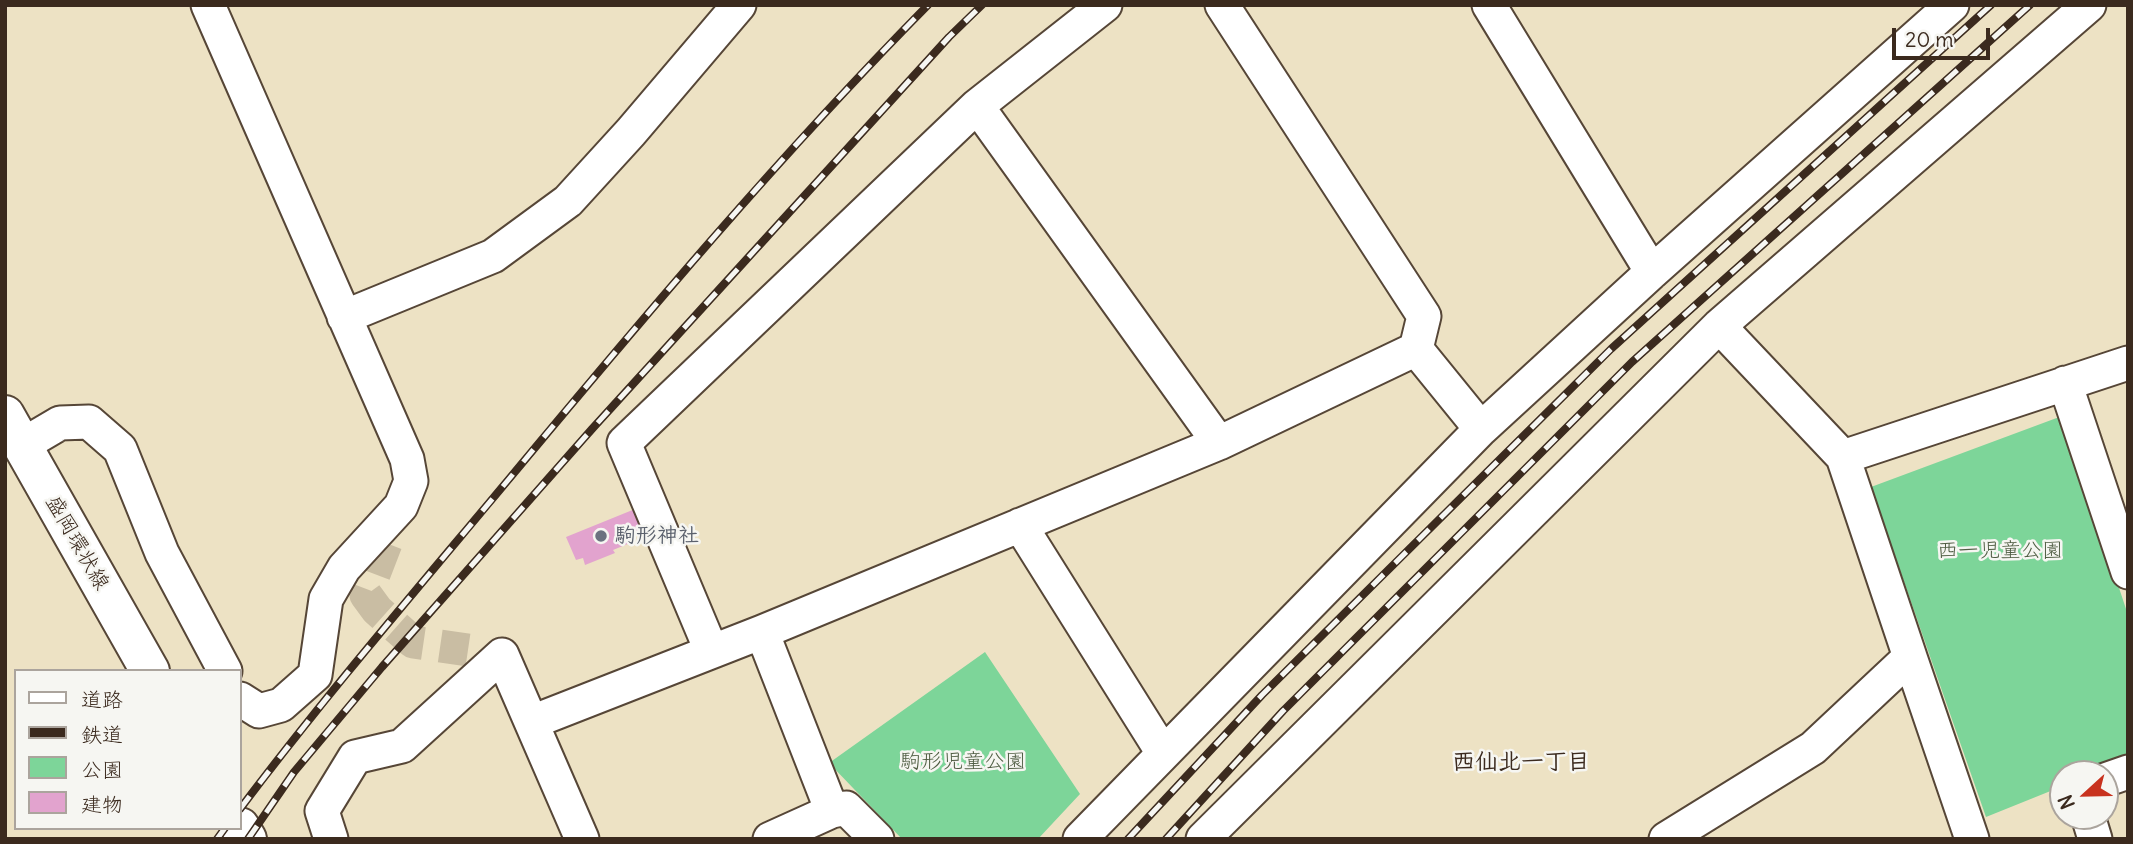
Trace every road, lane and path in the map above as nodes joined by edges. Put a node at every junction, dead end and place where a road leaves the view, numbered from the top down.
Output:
1 (208, 5) edge
2 (739, 5) edge
3 (1105, 5) edge
4 (1222, 5) edge
5 (1489, 5) edge
6 (1952, 5) edge
7 (2089, 5) edge
8 (977, 106) junction
9 (1652, 272) junction
10 (344, 317) junction
11 (1719, 327) junction
12 (1416, 349) junction
13 (2128, 363) edge
14 (2065, 383) junction
15 (1481, 429) junction
16 (13, 430) edge
17 (1219, 443) junction
18 (1843, 457) junction
19 (401, 506) junction
20 (1020, 525) junction
21 (386, 543) tunnel mouth
22 (2128, 572) edge
23 (762, 632) junction
24 (468, 650) tunnel mouth
25 (711, 650) junction
26 (502, 655) junction
27 (1910, 657) junction
28 (149, 669) edge
29 (224, 669) edge
30 (242, 700) edge
31 (532, 722) junction
32 (1163, 753) junction
33 (832, 811) junction
34 (1718, 824) edge
35 (1220, 832) edge
36 (331, 839) edge
37 (582, 839) edge
38 (770, 839) edge
39 (877, 839) edge
40 (1080, 839) edge
41 (1666, 839) edge
42 (1972, 839) edge

1 - 10 street
2 - 10 street
3 - 8 street
4 - 12 street
5 - 9 street
6 - 9 street
7 - 11 street
8 - 17 street
8 - 25 street
9 - 15 street
10 - 19 street
11 - 18 street
11 - 35 street
12 - 15 street
12 - 17 street
13 - 14 street
14 - 18 street
14 - 22 street
15 - 32 street
16 - 28 main road, 盛岡環状線
16 - 29 street
17 - 20 street
18 - 27 street
19 - 21 street
19 - 30 street
20 - 23 street
20 - 32 street
23 - 25 street
23 - 33 street
24 - 26 street
25 - 31 street
26 - 31 street
26 - 36 street
27 - 34 street
27 - 42 street
31 - 37 street
32 - 40 street
33 - 38 street
33 - 39 street
34 - 41 street

